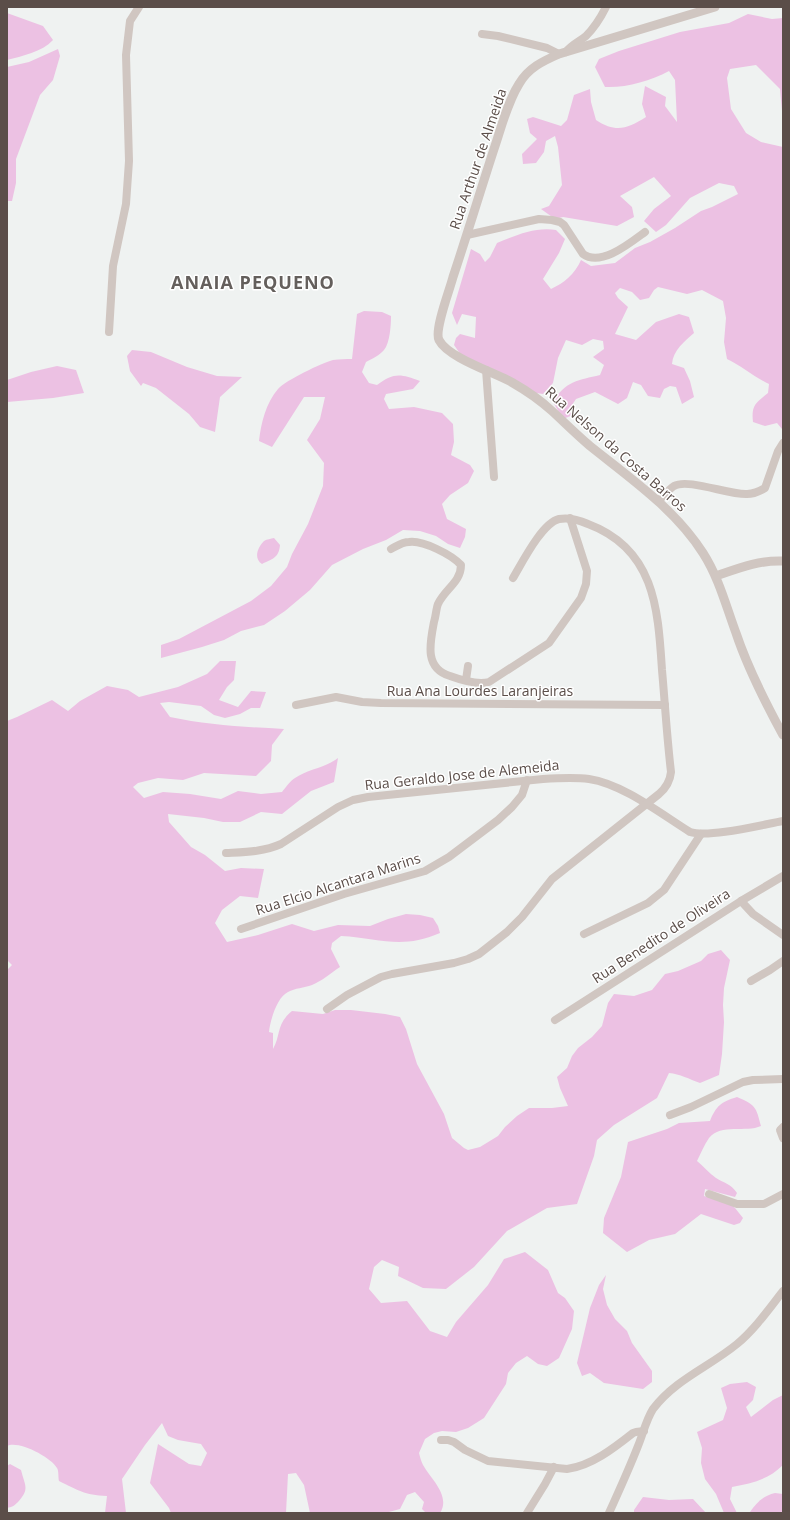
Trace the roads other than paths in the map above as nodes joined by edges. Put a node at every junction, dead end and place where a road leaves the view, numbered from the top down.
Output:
1 (139, 7) edge
2 (606, 7) edge
3 (715, 7) edge
4 (482, 34) dead end
5 (562, 53) junction
6 (645, 232) dead end
7 (467, 234) junction
8 (109, 332) dead end
9 (438, 334) joint
10 (486, 370) junction
11 (783, 443) edge
12 (494, 477) dead end
13 (658, 501) junction
14 (570, 518) junction
15 (391, 549) dead end
16 (783, 561) edge
17 (716, 576) junction
18 (514, 578) dead end
19 (468, 666) dead end
20 (466, 680) junction
21 (296, 705) dead end
22 (665, 706) junction
23 (783, 735) edge
24 (527, 780) junction
25 (646, 804) junction
26 (783, 821) edge
27 (701, 834) junction
28 (226, 853) dead end
29 (783, 876) edge
30 (740, 901) junction
31 (241, 929) dead end
32 (584, 934) dead end
33 (783, 935) edge
34 (783, 961) edge
35 (752, 980) dead end
36 (326, 1009) dead end
37 (555, 1020) dead end
38 (783, 1079) edge
39 (670, 1115) dead end
40 (783, 1127) edge
41 (783, 1138) edge
42 (709, 1194) dead end
43 (783, 1194) edge
44 (783, 1291) edge
45 (644, 1431) junction
46 (441, 1440) dead end
47 (554, 1467) junction
48 (527, 1513) edge
49 (608, 1513) edge

1 - 8 street
2 - 5 street
3 - 5 street, Rua Arthur de Almeida
4 - 5 street
5 - 7 street, Rua Arthur de Almeida
6 - 7 street
7 - 9 street, Rua Arthur de Almeida
9 - 10 street, Rua Nelson da Costa Barros
10 - 12 street
10 - 13 street, Rua Nelson da Costa Barros
11 - 13 street
13 - 17 street, Rua Nelson da Costa Barros
14 - 18 street
14 - 20 street
14 - 22 street
15 - 20 street
16 - 17 street
17 - 23 street, Rua Nelson da Costa Barros
19 - 20 street
21 - 22 street, Rua Ana Lourdes Laranjeiras
22 - 25 street
24 - 25 street, Rua Geraldo Jose de Alemeida
24 - 28 street, Rua Geraldo Jose de Alemeida
24 - 31 street, Rua Elcio Alcantara Marins
25 - 27 street, Rua Geraldo Jose de Alemeida
25 - 36 street
26 - 27 street
27 - 32 street
29 - 30 street, Rua Benedito de Oliveira
30 - 33 street
30 - 37 street, Rua Benedito de Oliveira
34 - 35 street
38 - 39 street
40 - 41 street
42 - 43 street
44 - 45 street
45 - 47 street
45 - 49 street
46 - 47 street
47 - 48 street

